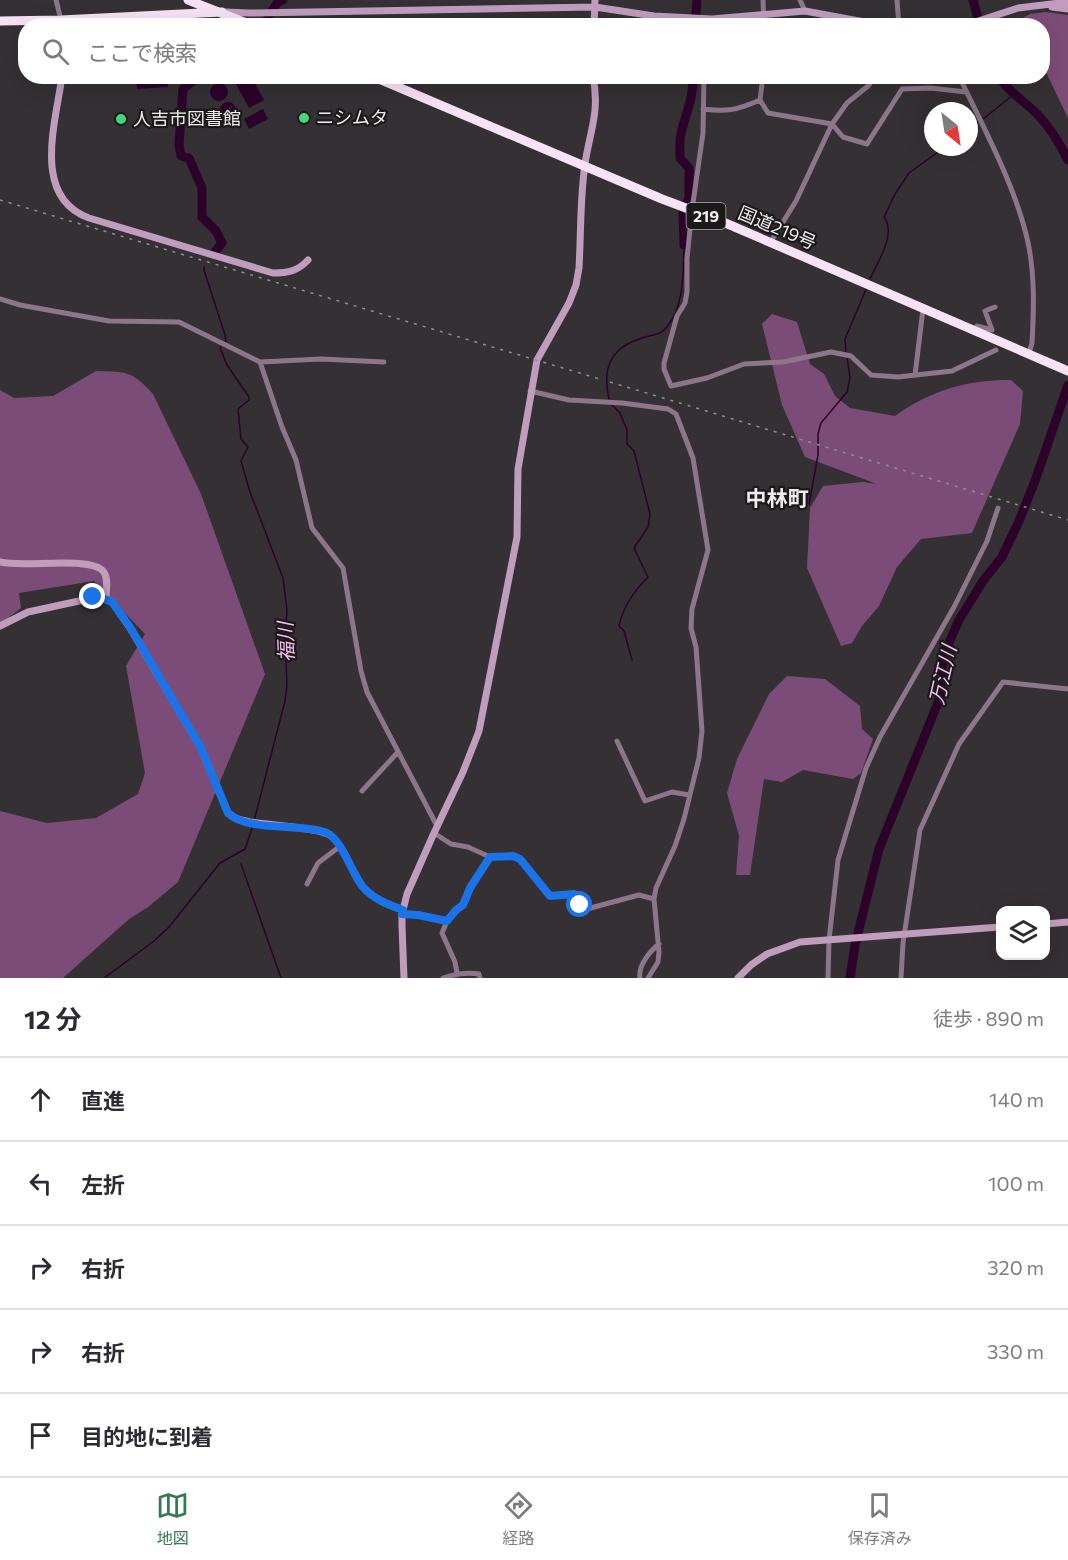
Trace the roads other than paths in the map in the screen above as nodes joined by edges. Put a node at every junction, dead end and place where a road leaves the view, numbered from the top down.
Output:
1 (56, 0) edge
2 (190, 0) edge
3 (763, 0) edge
4 (800, 0) edge
5 (897, 0) edge
6 (1015, 0) edge
7 (1068, 2) edge
8 (524, 4) edge
9 (595, 4) edge
10 (1016, 9) junction
11 (1068, 9) edge
12 (805, 11) junction
13 (222, 12) junction
14 (188, 14) junction
15 (249, 14) junction
16 (763, 14) junction
17 (654, 16) joint
18 (60, 18) edge
19 (132, 18) edge
20 (236, 18) edge
21 (248, 18) edge
22 (673, 18) edge
23 (737, 18) edge
24 (763, 18) edge
25 (839, 18) edge
26 (898, 18) edge
27 (988, 18) edge
28 (0, 21) edge
29 (18, 22) edge
30 (61, 84) edge
31 (391, 84) edge
32 (595, 84) edge
33 (704, 84) edge
34 (762, 84) edge
35 (869, 84) edge
36 (962, 84) edge
37 (966, 92) junction
38 (760, 100) junction
39 (703, 109) junction
40 (832, 124) junction
41 (585, 166) junction
42 (692, 210) junction
43 (770, 243) junction
44 (308, 260) dead end
45 (0, 299) edge
46 (995, 307) dead end
47 (923, 309) junction
48 (974, 331) junction
49 (996, 350) dead end
50 (1029, 353) junction
51 (260, 362) junction
52 (384, 362) dead end
53 (1068, 371) edge
54 (915, 375) junction
55 (530, 391) junction
56 (998, 508) dead end
57 (0, 562) edge
58 (106, 599) junction
59 (0, 627) edge
60 (1068, 688) edge
61 (617, 741) dead end
62 (398, 752) junction
63 (362, 791) dead end
64 (689, 795) junction
65 (435, 829) junction
66 (339, 847) junction
67 (490, 857) junction
68 (307, 884) dead end
69 (654, 899) junction
70 (403, 912) junction
71 (447, 921) junction
72 (1068, 922) edge
73 (1050, 924) edge
74 (996, 927) edge
75 (903, 936) junction
76 (831, 940) junction
77 (659, 944) junction
78 (457, 973) junction
79 (404, 978) edge
80 (443, 978) edge
81 (480, 978) edge
82 (640, 978) edge
83 (648, 978) edge
84 (738, 978) edge
85 (828, 978) edge
86 (901, 978) edge

1 - 18 street
2 - 13 highway
2 - 14 highway
3 - 16 street
4 - 12 street
5 - 26 street
6 - 10 street
7 - 10 street
8 - 9 street
8 - 15 street
9 - 17 street
10 - 11 street
10 - 27 street
12 - 16 street
12 - 25 street
13 - 14 highway
13 - 15 street
13 - 20 highway
14 - 19 highway
15 - 21 street
16 - 23 street
16 - 24 street
17 - 22 street
28 - 29 highway
30 - 44 street
31 - 41 highway, 国道219号 / 219
32 - 41 street
33 - 39 street
34 - 38 street
35 - 40 street
36 - 37 street
37 - 40 street
37 - 50 street
38 - 39 street
38 - 40 street
39 - 42 street
40 - 43 street
41 - 42 highway, 国道219号 / 219
41 - 55 street
42 - 43 highway, 国道219号 / 219
42 - 54 street
43 - 47 highway, 国道219号 / 219
45 - 51 street
46 - 48 street
47 - 48 highway, 国道219号 / 219
47 - 54 street
48 - 50 highway, 国道219号 / 219
49 - 54 street
50 - 53 highway, 国道219号 / 219
51 - 52 street
51 - 62 street
55 - 64 street
55 - 65 street
56 - 76 street
57 - 58 street
58 - 59 street
58 - 66 street
60 - 75 street
61 - 64 street
62 - 63 street
62 - 65 street
64 - 69 street
65 - 67 street
65 - 70 street
66 - 68 street
66 - 70 street
67 - 69 street
67 - 71 street
69 - 77 street
70 - 71 street
70 - 79 street
71 - 78 street
72 - 73 street
74 - 75 street
75 - 76 street
75 - 86 street
76 - 84 street
76 - 85 street
77 - 82 street
77 - 83 street
78 - 80 street
78 - 81 street

